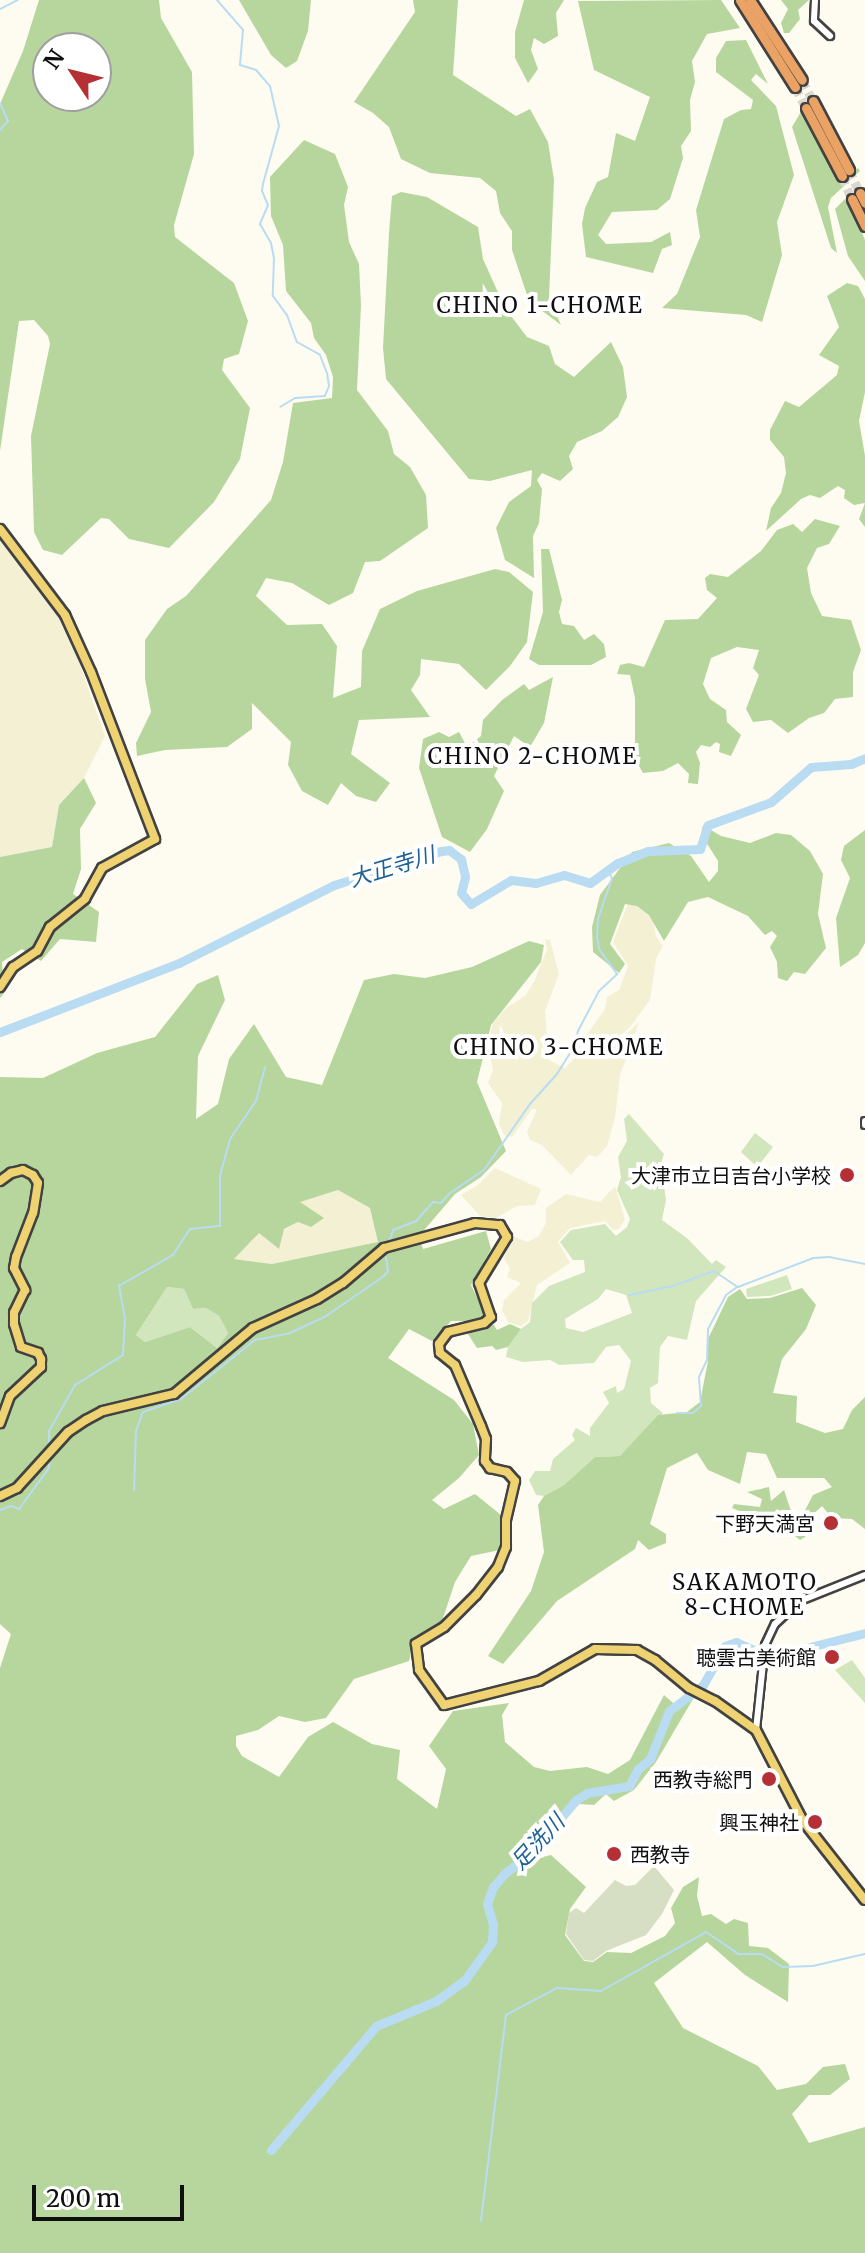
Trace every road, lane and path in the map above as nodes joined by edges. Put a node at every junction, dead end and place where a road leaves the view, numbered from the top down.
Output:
1 (815, 0) edge
2 (743, 2) edge
3 (830, 36) dead end
4 (798, 84) tunnel mouth
5 (810, 104) tunnel mouth
6 (846, 173) tunnel mouth
7 (859, 198) tunnel mouth
8 (865, 226) edge
9 (0, 529) edge
10 (0, 987) edge
11 (0, 1181) edge
12 (0, 1423) edge
13 (0, 1496) edge
14 (865, 1575) edge
15 (756, 1730) junction
16 (865, 1900) edge

1 - 3 street
2 - 4 highway
5 - 6 highway
7 - 8 highway
9 - 10 main road
11 - 12 main road
13 - 15 main road
14 - 15 street
15 - 16 main road

